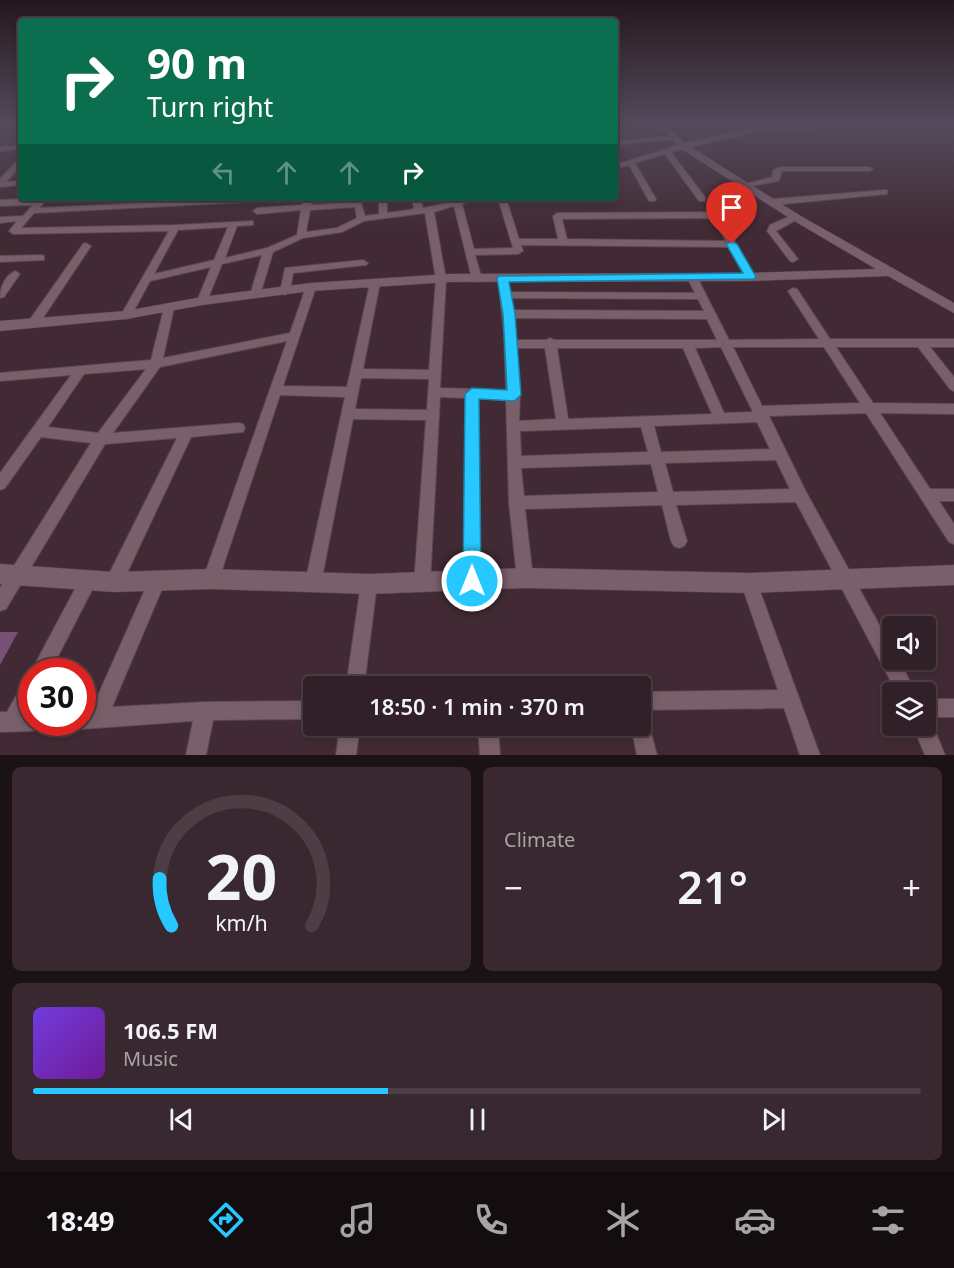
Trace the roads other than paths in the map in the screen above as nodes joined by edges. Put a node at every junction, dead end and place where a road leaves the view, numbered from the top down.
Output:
1 (636, 160) edge
2 (673, 160) edge
3 (707, 160) edge
4 (630, 162) junction
5 (18, 165) edge
6 (618, 166) edge
7 (869, 169) dead end
8 (18, 183) edge
9 (0, 185) edge
10 (746, 186) junction
11 (884, 192) dead end
12 (652, 199) dead end
13 (702, 199) dead end
14 (28, 201) edge
15 (41, 201) edge
16 (230, 201) edge
17 (383, 201) edge
18 (418, 201) edge
19 (453, 201) edge
20 (456, 201) edge
21 (503, 201) edge
22 (773, 202) junction
23 (0, 203) edge
24 (308, 203) edge
25 (32, 211) junction
26 (257, 211) dead end
27 (424, 211) junction
28 (384, 217) junction
29 (795, 217) junction
30 (24, 218) junction
31 (362, 219) junction
32 (0, 220) edge
33 (250, 223) dead end
34 (234, 224) junction
35 (176, 228) junction
36 (301, 236) junction
37 (516, 242) junction
38 (563, 242) junction
39 (732, 244) junction
40 (86, 246) dead end
41 (270, 250) junction
42 (469, 252) junction
43 (41, 258) dead end
44 (0, 259) edge
45 (793, 259) dead end
46 (218, 262) junction
47 (363, 263) dead end
48 (892, 272) junction
49 (15, 274) dead end
50 (692, 277) junction
51 (750, 277) junction
52 (503, 278) junction
53 (146, 279) junction
54 (441, 279) junction
55 (477, 279) junction
56 (375, 283) junction
57 (311, 287) junction
58 (794, 291) dead end
59 (285, 292) junction
60 (0, 295) edge
61 (255, 295) junction
62 (506, 295) junction
63 (700, 296) junction
64 (202, 301) junction
65 (169, 308) junction
66 (954, 309) edge
67 (509, 314) junction
68 (126, 315) junction
69 (709, 315) junction
70 (35, 321) junction
71 (0, 326) edge
72 (294, 336) junction
73 (550, 342) junction
74 (722, 342) junction
75 (687, 343) junction
76 (827, 343) junction
77 (921, 343) junction
78 (509, 344) junction
79 (954, 344) edge
80 (156, 364) junction
81 (81, 370) junction
82 (356, 373) junction
83 (436, 375) junction
84 (0, 377) edge
85 (954, 386) edge
86 (275, 390) junction
87 (352, 392) junction
88 (435, 392) junction
89 (472, 394) junction
90 (514, 395) junction
91 (869, 408) junction
92 (954, 409) edge
93 (347, 414) junction
94 (761, 414) junction
95 (434, 415) junction
96 (720, 418) junction
97 (646, 421) junction
98 (562, 425) junction
99 (513, 426) junction
100 (238, 428) dead end
101 (37, 430) junction
102 (187, 432) junction
103 (101, 439) junction
104 (779, 454) junction
105 (654, 457) junction
106 (515, 462) junction
107 (0, 484) edge
108 (800, 495) junction
109 (926, 495) junction
110 (954, 495) edge
111 (667, 499) junction
112 (516, 503) junction
113 (954, 537) edge
114 (679, 541) dead end
115 (9, 574) edge
116 (954, 575) edge
117 (525, 578) junction
118 (211, 579) junction
119 (89, 580) junction
120 (472, 581) junction
121 (844, 581) junction
122 (114, 582) junction
123 (157, 582) junction
124 (313, 583) junction
125 (749, 583) junction
126 (369, 584) junction
127 (422, 584) junction
128 (0, 603) edge
129 (47, 658) edge
130 (356, 676) edge
131 (900, 682) edge
132 (790, 699) junction
133 (651, 701) edge
134 (96, 707) edge
135 (936, 708) edge
136 (954, 708) edge
137 (303, 710) edge
138 (205, 711) junction
139 (96, 719) edge
140 (349, 736) edge
141 (489, 736) edge
142 (643, 736) edge
143 (927, 736) edge
144 (196, 755) edge
145 (346, 755) edge
146 (490, 755) edge
147 (647, 755) edge
148 (810, 755) edge
149 (935, 755) edge

1 - 4 street
2 - 13 street
3 - 10 street
4 - 6 street
4 - 12 street
5 - 9 street
7 - 10 street
8 - 9 street
10 - 22 street
11 - 22 street
14 - 23 street
15 - 25 street
16 - 25 street
17 - 28 street
18 - 27 street
19 - 27 street
20 - 42 street
21 - 37 street
22 - 29 street
24 - 26 street
24 - 31 street
24 - 36 street
25 - 30 street
27 - 28 street
27 - 54 street
28 - 31 street
29 - 45 street
29 - 48 street
30 - 32 street
30 - 35 street
31 - 36 street
33 - 34 street
34 - 35 street
34 - 46 street
35 - 53 street
36 - 41 street
37 - 38 street
37 - 42 street
38 - 39 street
38 - 39 street
39 - 51 street
40 - 70 street
41 - 46 street
41 - 61 street
42 - 55 street
43 - 44 street
46 - 53 street
46 - 64 street
47 - 59 street
48 - 51 street
48 - 66 street
49 - 60 street
50 - 51 street
50 - 52 street
50 - 63 street
52 - 55 street
52 - 62 street
53 - 68 street
54 - 55 street
54 - 56 street
54 - 83 street
56 - 57 street
56 - 82 street
57 - 59 street
57 - 72 street
58 - 76 street
59 - 61 street
61 - 64 street
62 - 63 street
62 - 67 street
63 - 69 street
64 - 65 street
65 - 68 street
65 - 80 street
67 - 69 street
67 - 78 street
68 - 70 street
69 - 74 street
70 - 71 street
72 - 80 street
72 - 86 street
73 - 75 street
73 - 78 street
73 - 98 street
74 - 75 street
74 - 76 street
74 - 94 street
75 - 96 street
76 - 77 street
76 - 91 street
77 - 79 street
77 - 85 street
78 - 90 street
80 - 81 street
80 - 103 street
81 - 84 street
81 - 101 street
82 - 83 street
82 - 87 street
83 - 88 street
86 - 87 street
86 - 118 street
87 - 93 street
88 - 89 street
88 - 95 street
89 - 90 street
89 - 120 street
90 - 99 street
91 - 92 street
91 - 94 street
91 - 109 street
93 - 95 street
93 - 124 street
94 - 96 street
94 - 104 street
95 - 127 street
96 - 97 street
97 - 98 street
97 - 105 street
98 - 99 street
99 - 106 street
100 - 102 street
101 - 103 street
101 - 107 street
102 - 103 street
102 - 122 street
103 - 115 street
104 - 105 street
104 - 108 street
105 - 106 street
105 - 111 street
106 - 112 street
108 - 111 street
108 - 121 street
109 - 110 street
109 - 113 street
111 - 112 street
111 - 114 street
112 - 117 street
115 - 119 street
115 - 128 street
116 - 121 street
117 - 120 street
117 - 125 street
118 - 123 street
118 - 124 street
119 - 122 street
119 - 129 street
120 - 127 street
121 - 125 street
121 - 131 street
122 - 123 street
123 - 134 street
124 - 126 street
125 - 132 street
126 - 127 street
126 - 130 street
132 - 133 street
132 - 148 street
135 - 136 street
137 - 138 street
138 - 139 street
138 - 144 street
140 - 145 street
141 - 146 street
142 - 147 street
143 - 149 street

